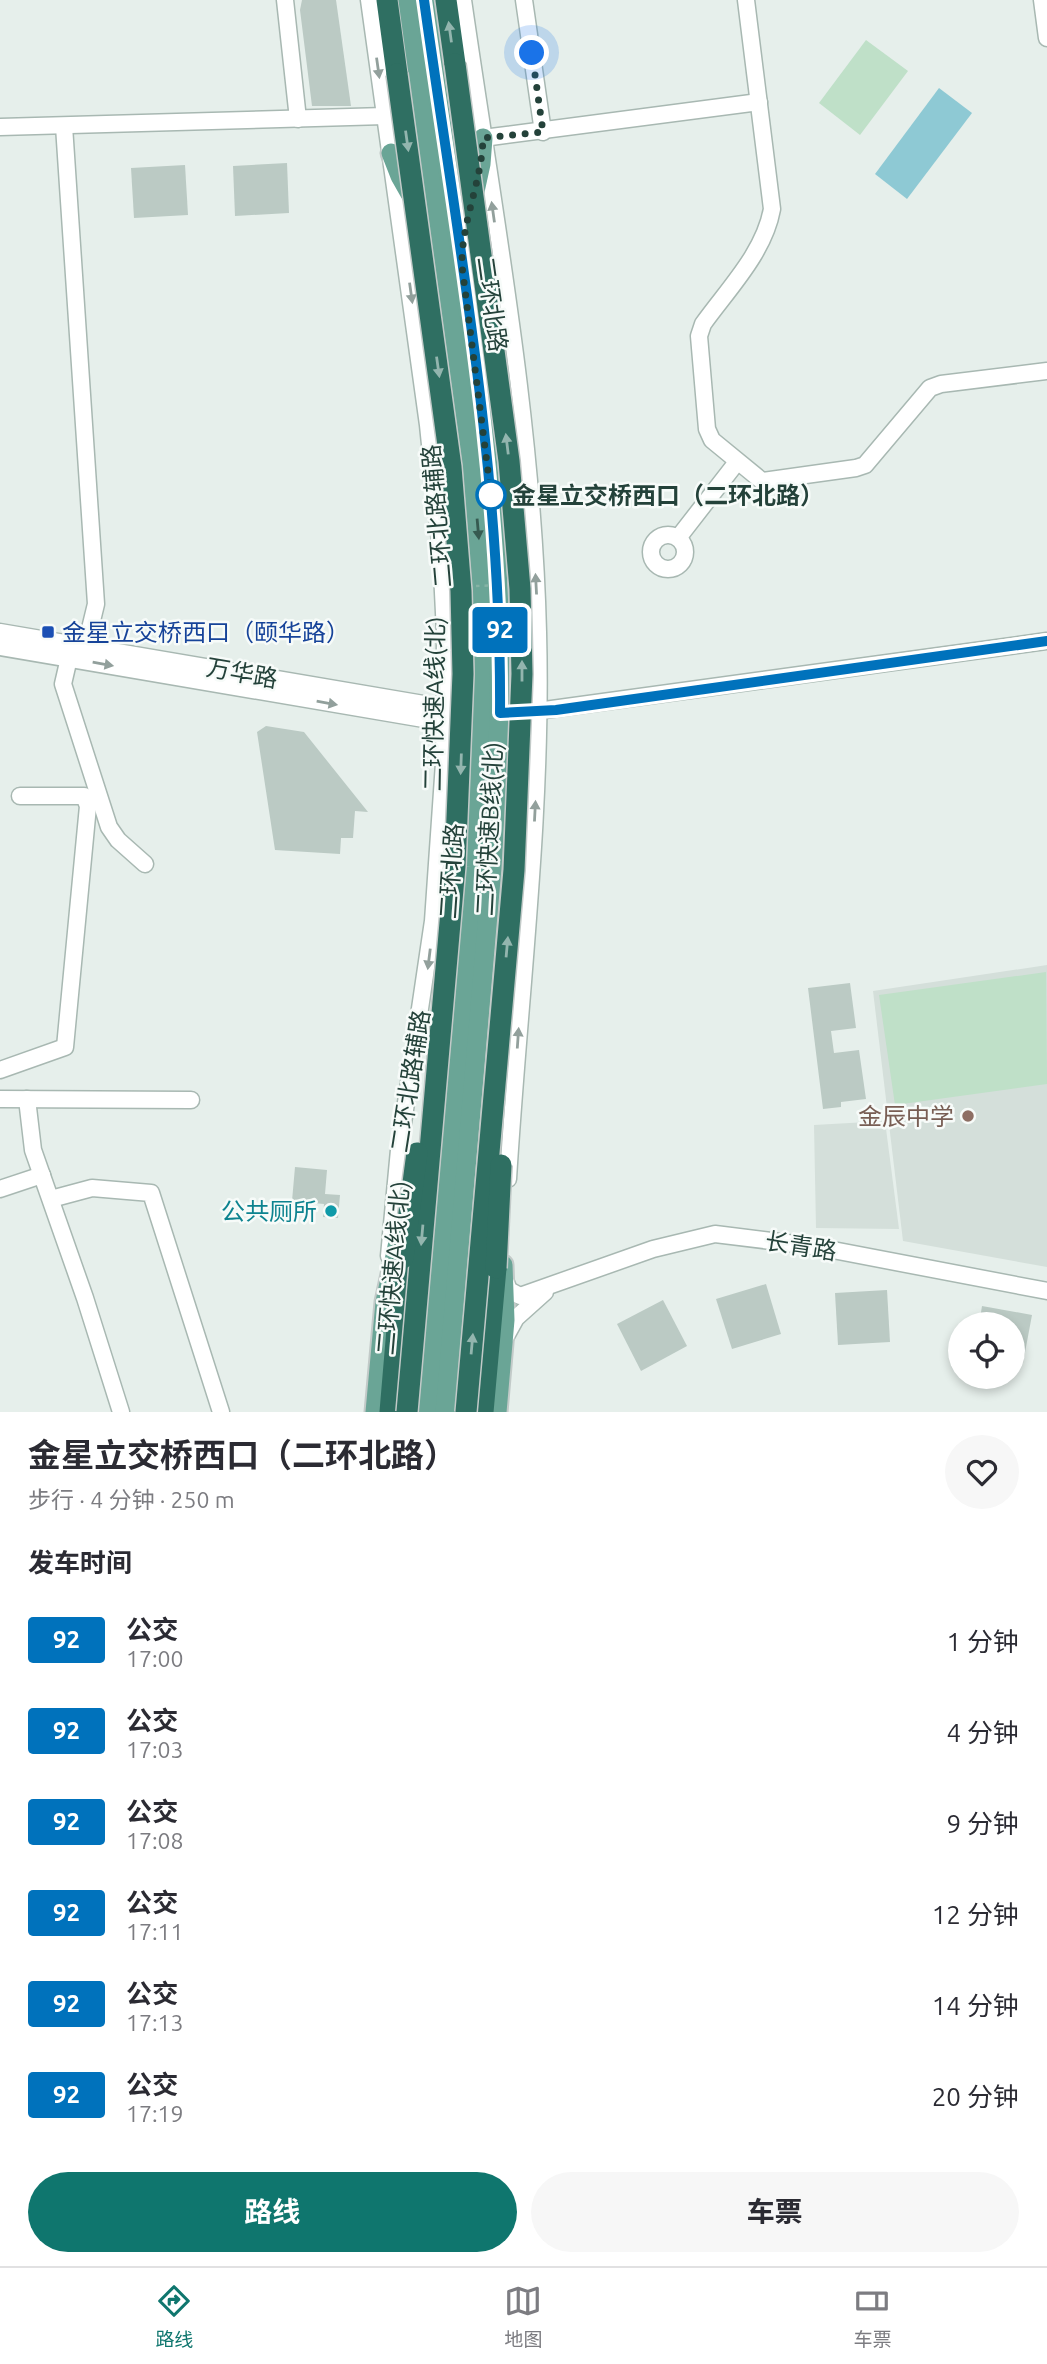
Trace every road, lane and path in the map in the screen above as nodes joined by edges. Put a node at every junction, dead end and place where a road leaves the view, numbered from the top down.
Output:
1 (285, 0) edge
2 (369, 0) edge
3 (387, 0) edge
4 (463, 0) edge
5 (524, 0) edge
6 (746, 0) edge
7 (1042, 0) edge
8 (420, 1) edge
9 (1047, 38) edge
10 (759, 102) junction
11 (385, 116) junction
12 (298, 119) junction
13 (64, 126) junction
14 (0, 127) edge
15 (543, 132) junction
16 (483, 138) junction
17 (391, 153) junction
18 (454, 267) junction
19 (1047, 371) edge
20 (737, 462) junction
21 (678, 538) dead end
22 (504, 585) dead end
23 (466, 586) dead end
24 (0, 632) edge
25 (1047, 641) edge
26 (80, 645) junction
27 (0, 647) edge
28 (69, 658) junction
29 (538, 712) junction
30 (445, 716) junction
31 (489, 717) junction
32 (20, 796) dead end
33 (145, 864) dead end
34 (474, 988) junction
35 (0, 1070) edge
36 (0, 1099) edge
37 (27, 1099) junction
38 (191, 1100) dead end
39 (461, 1129) junction
40 (42, 1175) junction
41 (0, 1189) edge
42 (51, 1199) junction
43 (504, 1278) junction
44 (559, 1284) junction
45 (1047, 1291) edge
46 (383, 1327) junction
47 (504, 1341) junction
48 (121, 1412) edge
49 (221, 1412) edge
50 (375, 1412) edge
51 (390, 1412) edge
52 (407, 1412) edge
53 (428, 1412) edge
54 (444, 1412) edge
55 (466, 1412) edge
56 (483, 1412) edge
57 (498, 1412) edge

1 - 12 street
2 -> 11 street, 二环北路辅路
3 -> 34 highway, 二环快速A线(北), bridge
4 - 16 street
5 - 15 street
6 - 10 street
7 - 9 street
8 - 18 main road, 二环北路
34 -> 8 highway, 二环快速B线(北), bridge
10 - 15 street
10 - 20 street
11 - 12 street
11 - 17 street, 二环北路辅路
12 - 13 street
13 - 14 street
13 - 26 street
15 - 16 street
16 - 18 main road
29 -> 16 street
17 - 18 main road
17 -> 30 street, 二环北路辅路
18 - 31 main road, 二环北路
19 - 20 street
20 - 21 street
22 - 23 path, bridge
24 - 26 street, 万华路
25 - 29 street, 万华路
26 - 28 street
26 - 30 street, 万华路
27 - 28 street, 万华路
28 -> 30 street, 万华路
28 - 33 street
29 - 31 street, 万华路
43 -> 29 street
30 - 31 street, 万华路
30 -> 46 street, 二环北路辅路
31 - 34 main road, 二环北路
32 - 35 street
34 - 39 main road, 二环北路
34 - 43 main road
34 - 46 main road
34 - 51 highway, bridge
34 -> 52 highway, 二环快速A线(北), bridge
55 -> 34 highway, 二环快速B线(北), bridge
34 - 56 highway, bridge
36 - 37 street
37 - 38 street
37 - 40 street
39 - 53 main road, 二环北路
39 - 54 main road, 二环北路
40 - 41 street
40 - 42 street
42 - 48 street
42 - 49 street
43 - 44 street
43 - 47 main road
44 - 45 street, 长青路
44 - 47 street
46 - 50 main road
47 - 57 main road

